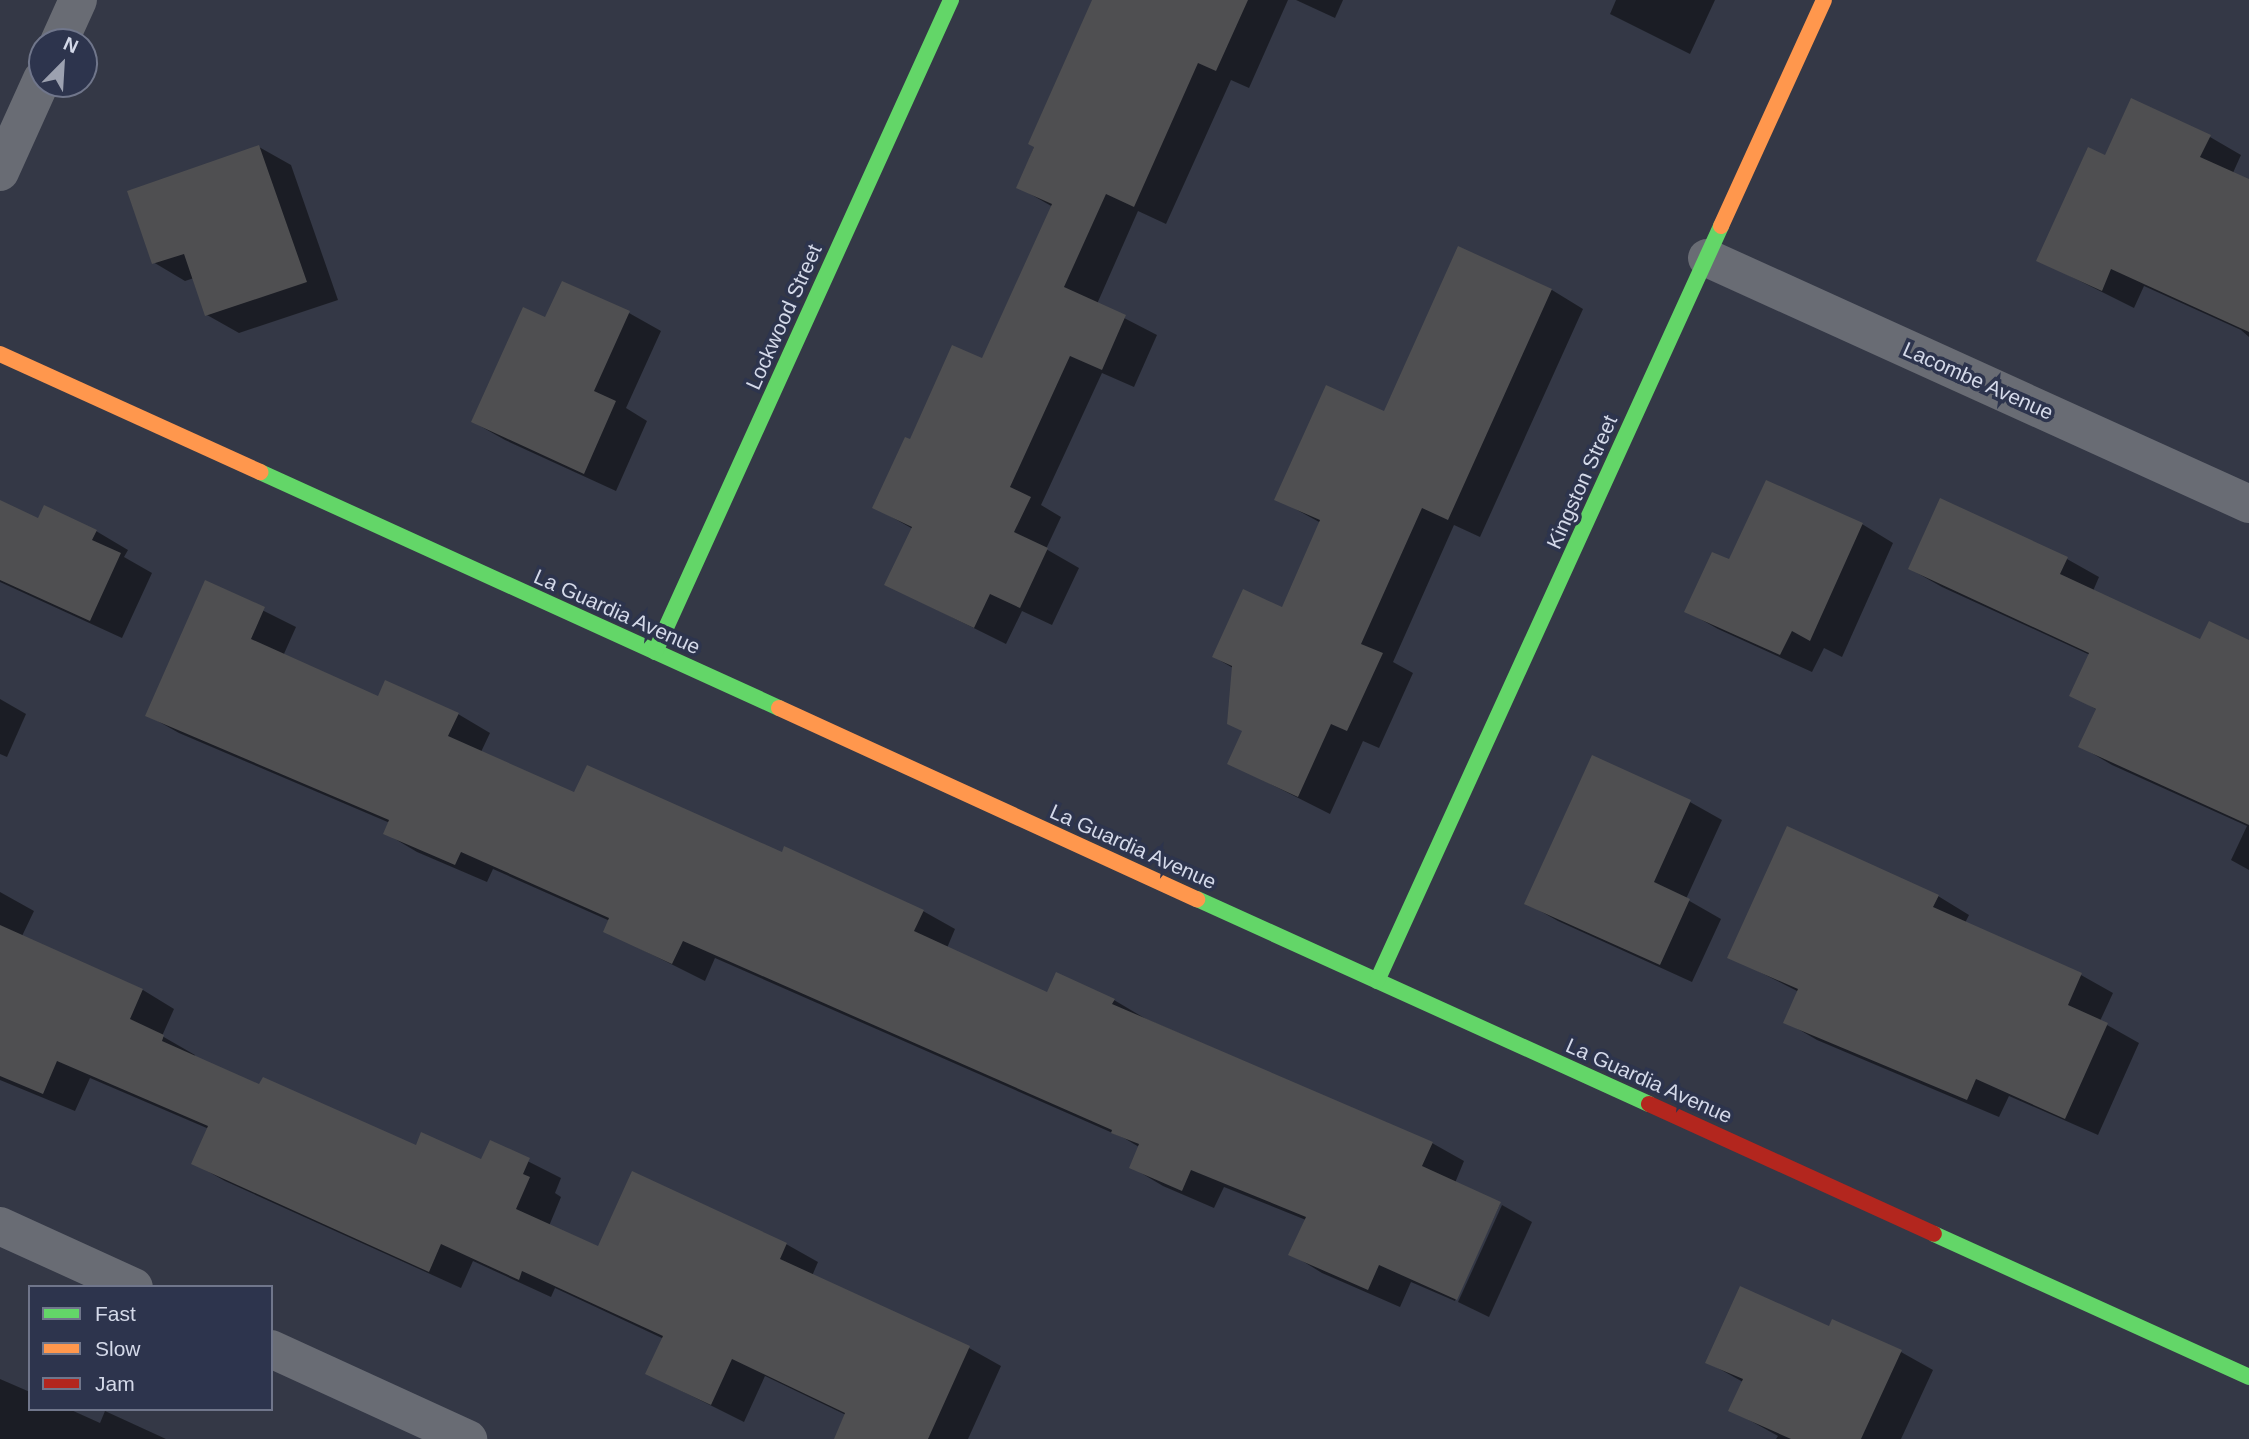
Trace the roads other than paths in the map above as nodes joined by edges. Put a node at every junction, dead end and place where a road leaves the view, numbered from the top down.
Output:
1 (78, 0) edge
2 (951, 0) edge
3 (1824, 0) edge
4 (65, 28) edge
5 (33, 98) edge
6 (0, 172) edge
7 (1707, 258) junction
8 (0, 354) edge
9 (2249, 504) edge
10 (655, 652) junction
11 (1377, 981) junction
12 (0, 1226) edge
13 (130, 1285) edge
14 (273, 1350) edge
15 (2249, 1377) edge
16 (468, 1439) edge

1 - 4 street
2 - 10 street, Lockwood Street
3 - 7 street, Kingston Street
5 - 6 street
7 - 9 street, Lacombe Avenue
7 - 11 street, Kingston Street
8 - 10 street, La Guardia Avenue
10 - 11 street, La Guardia Avenue
11 - 15 street, La Guardia Avenue
12 - 13 street
14 - 16 street

